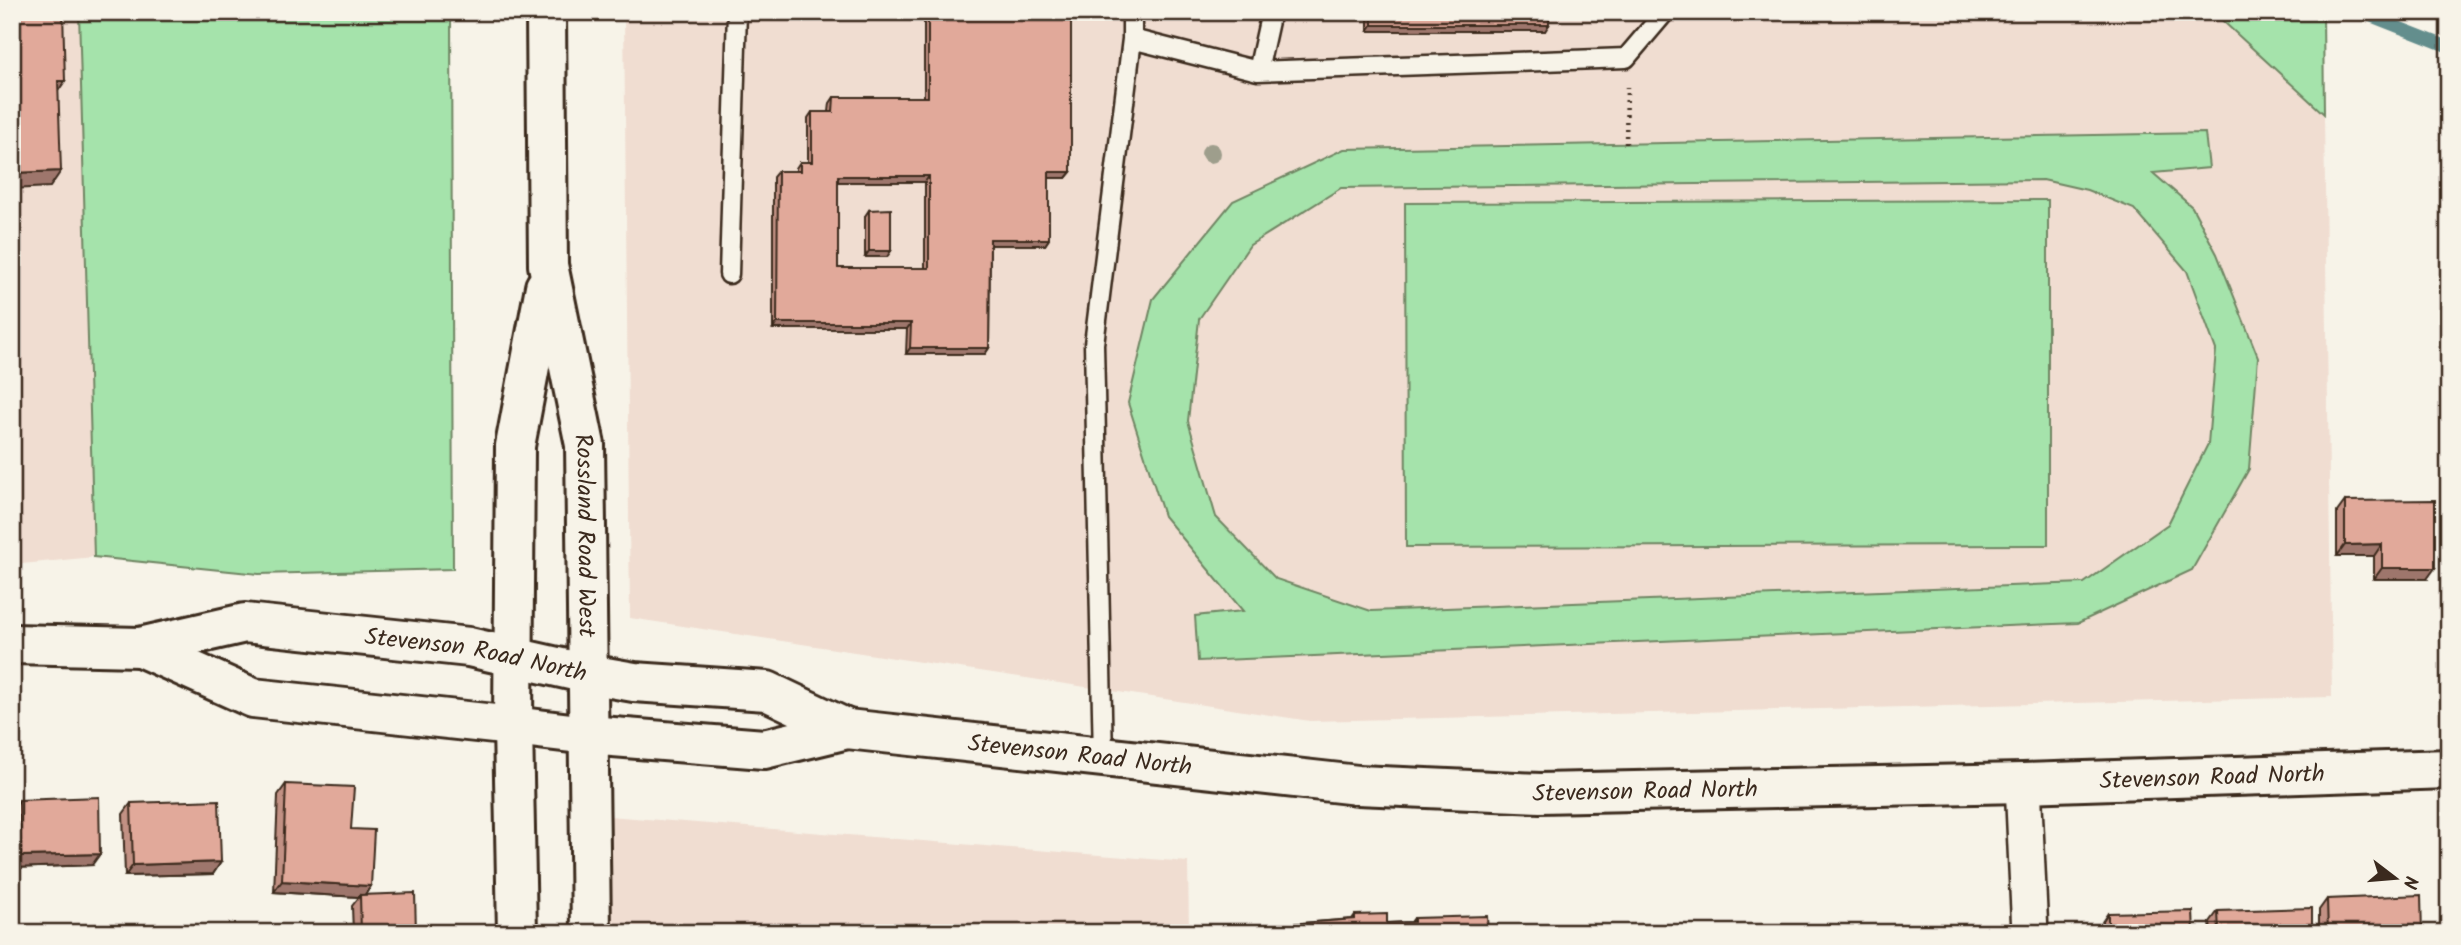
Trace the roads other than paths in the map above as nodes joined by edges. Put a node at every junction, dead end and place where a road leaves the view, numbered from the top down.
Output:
1 (546, 12) edge
2 (737, 12) edge
3 (1132, 12) edge
4 (1271, 12) edge
5 (1665, 12) edge
6 (1132, 39) junction
7 (1258, 71) junction
8 (548, 265) junction
9 (729, 274) dead end
10 (12, 644) edge
11 (140, 647) junction
12 (513, 657) junction
13 (588, 674) junction
14 (513, 726) junction
15 (847, 729) junction
16 (588, 735) junction
17 (1102, 758) junction
18 (2449, 769) edge
19 (2023, 783) junction
20 (517, 933) edge
21 (591, 933) edge
22 (2030, 933) edge

1 - 8 main road, Rossland Road West
2 - 9 lane
3 - 6 lane
4 - 7 lane
5 - 7 lane
6 - 7 lane
6 - 17 lane
8 - 12 main road, Rossland Road West
8 - 13 main road, Rossland Road West
10 - 11 main road, Stevenson Road North
11 - 12 main road, Stevenson Road North
11 - 14 main road, Stevenson Road North
12 - 13 main road, Stevenson Road North
12 - 14 main road, Rossland Road West
13 - 15 main road, Stevenson Road North
13 - 16 main road, Rossland Road West
14 - 16 main road, Stevenson Road North
14 - 20 main road, Rossland Road West
15 - 16 main road, Stevenson Road North
15 - 17 main road, Stevenson Road North
16 - 21 main road, Rossland Road West
17 - 19 main road, Stevenson Road North
18 - 19 main road, Stevenson Road North
19 - 22 street

